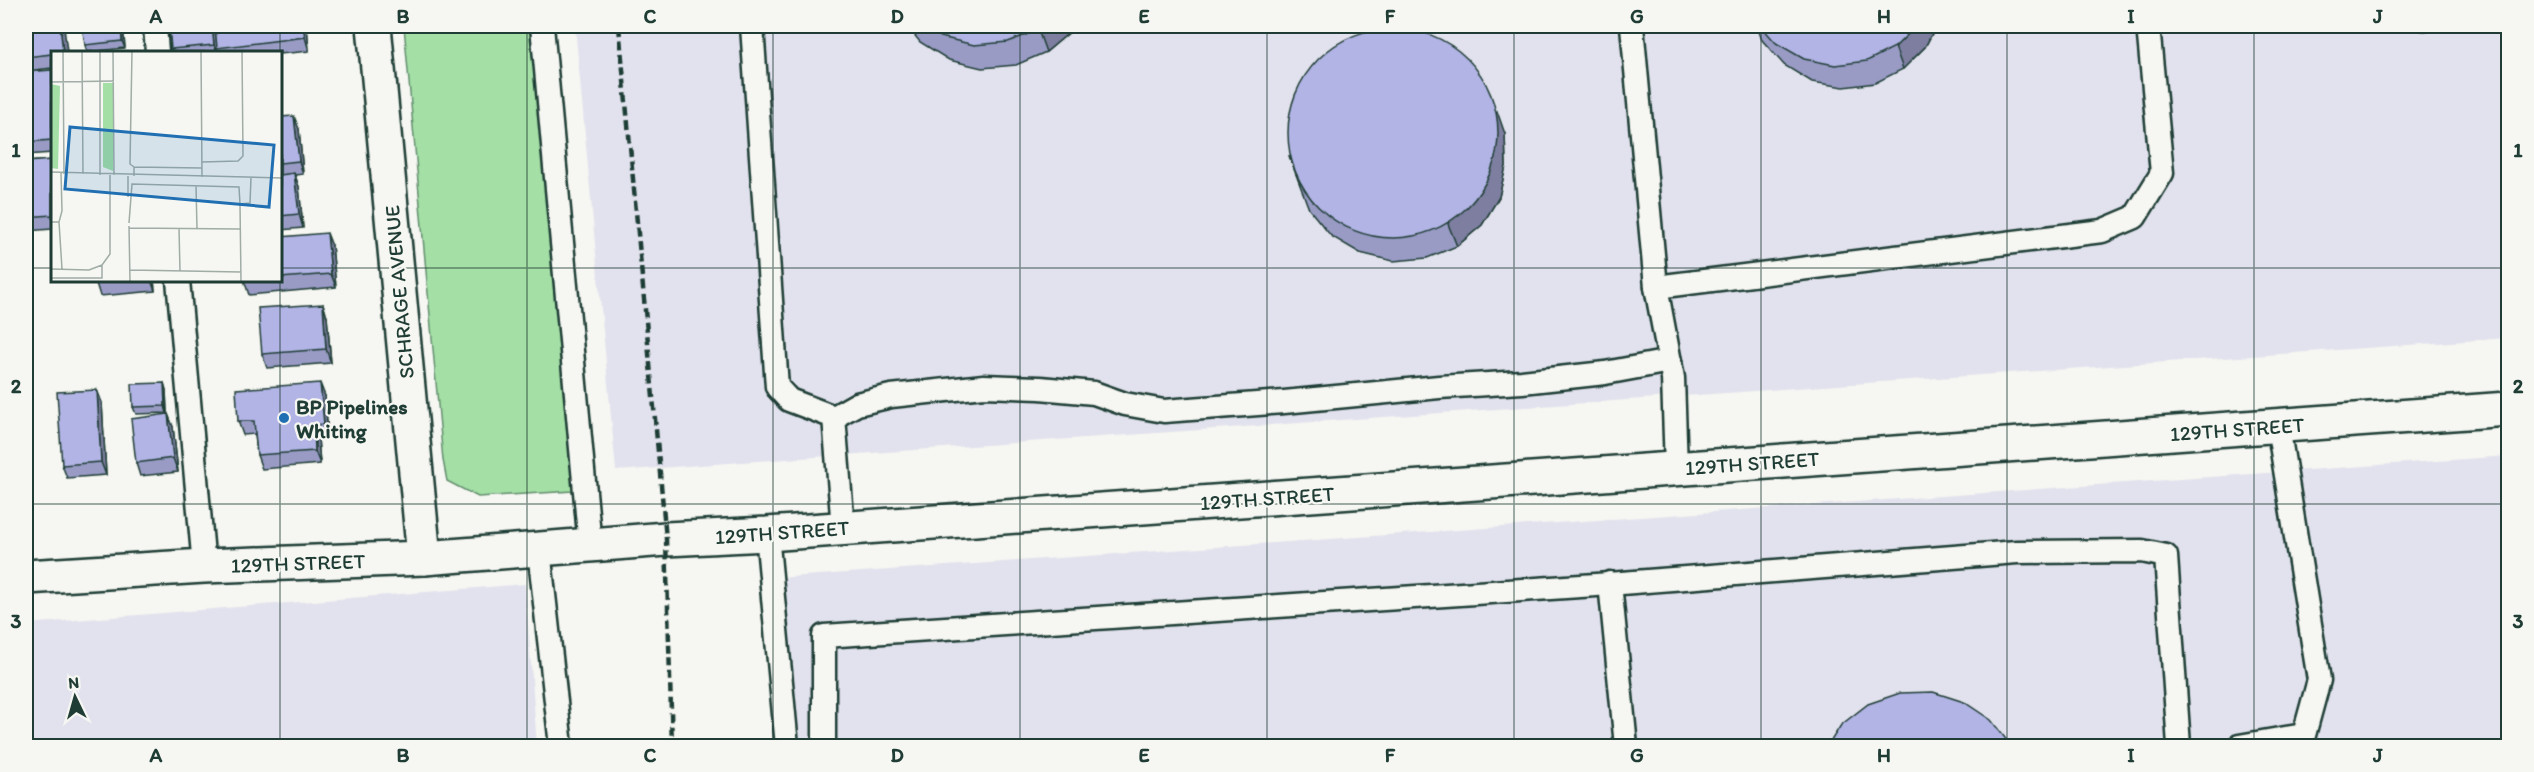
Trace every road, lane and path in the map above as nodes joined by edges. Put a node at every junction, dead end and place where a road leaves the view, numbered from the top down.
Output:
1 (155, 26) edge
2 (374, 26) edge
3 (542, 26) edge
4 (752, 26) edge
5 (1632, 26) edge
6 (2148, 26) edge
7 (157, 51) edge
8 (178, 282) edge
9 (1656, 287) junction
10 (1670, 361) junction
11 (2508, 409) edge
12 (834, 417) junction
13 (2278, 426) junction
14 (1676, 469) junction
15 (843, 528) junction
16 (767, 534) junction
17 (590, 546) junction
18 (539, 550) junction
19 (424, 558) junction
20 (204, 566) junction
21 (26, 576) edge
22 (1610, 584) junction
23 (561, 747) edge
24 (787, 747) edge
25 (825, 747) edge
26 (1626, 747) edge
27 (2179, 747) edge
28 (2239, 747) edge

1 - 7 lane
2 - 19 main road, SCHRAGE AVENUE
3 - 17 lane
4 - 12 lane
5 - 9 lane
6 - 9 lane
8 - 20 lane
9 - 10 lane
10 - 12 lane
10 - 14 lane
11 - 13 main road, 129TH STREET
12 - 15 lane
13 - 14 main road, 129TH STREET
13 - 28 lane
14 - 15 main road, 129TH STREET
15 - 16 main road, 129TH STREET
16 - 17 main road, 129TH STREET
16 - 24 lane
17 - 18 main road, 129TH STREET
18 - 19 main road, 129TH STREET
18 - 23 lane
19 - 20 main road, 129TH STREET
20 - 21 main road, 129TH STREET
22 - 25 lane
22 - 26 lane
22 - 27 lane

